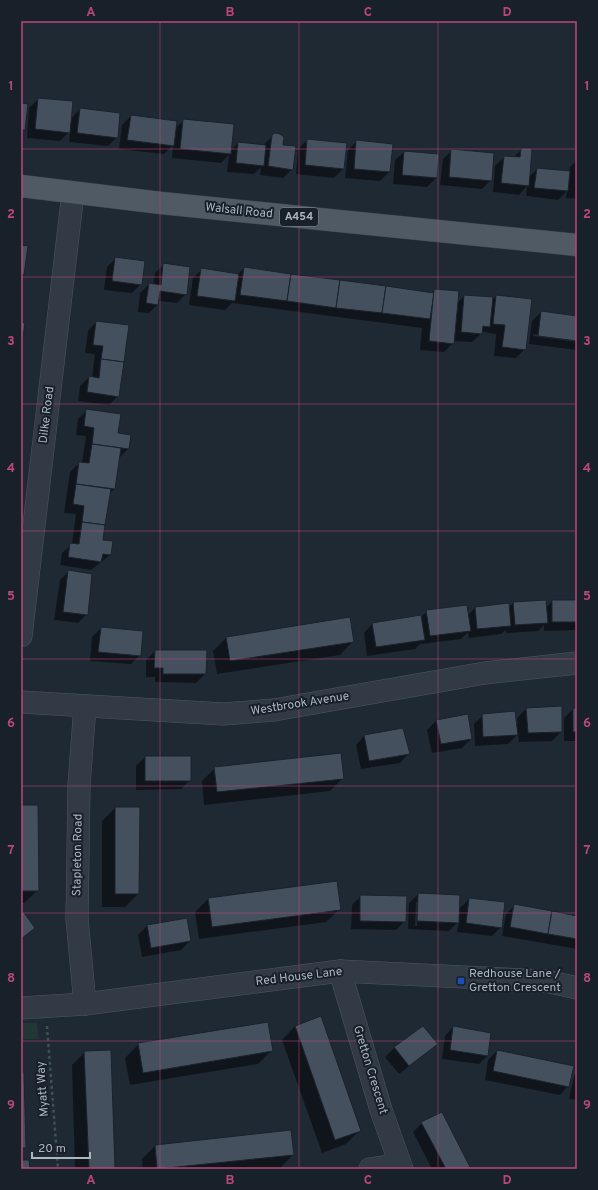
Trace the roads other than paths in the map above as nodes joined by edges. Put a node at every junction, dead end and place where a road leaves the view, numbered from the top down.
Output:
1 (21, 186) edge
2 (73, 193) junction
3 (577, 245) edge
4 (21, 636) edge
5 (577, 663) edge
6 (21, 702) edge
7 (85, 706) junction
8 (340, 971) junction
9 (577, 988) edge
10 (85, 1004) junction
11 (21, 1008) edge
12 (400, 1167) edge
13 (370, 1169) edge

1 - 2 main road, Walsall Road / A454
2 - 3 main road, Walsall Road / A454
2 - 4 street, Dilke Road
5 - 7 street, Westbrook Avenue
6 - 7 street, Westbrook Avenue
7 - 10 street, Stapleton Road
8 - 9 street, Red House Lane
8 - 10 street, Red House Lane
8 - 12 street, Gretton Crescent
10 - 11 street, Red House Lane
12 - 13 street

